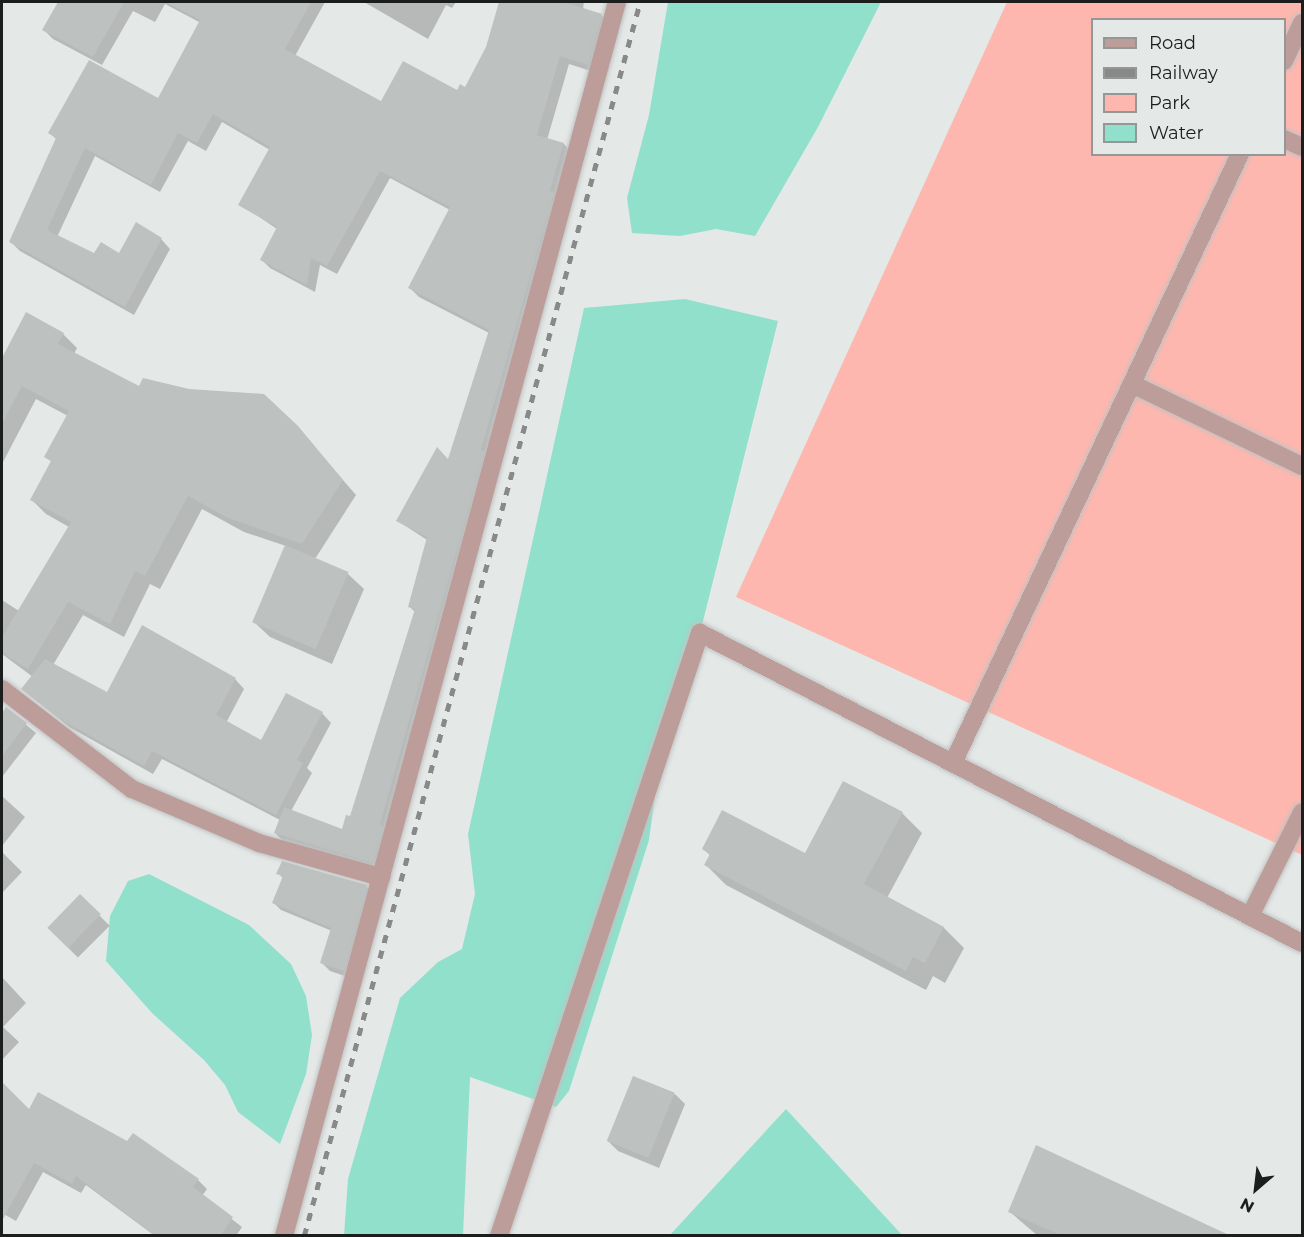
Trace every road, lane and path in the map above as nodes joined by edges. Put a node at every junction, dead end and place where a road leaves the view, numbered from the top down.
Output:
1 (617, 2) edge
2 (1302, 23) edge
3 (1286, 57) edge
4 (1286, 140) edge
5 (1302, 147) edge
6 (1239, 156) edge
7 (1132, 384) junction
8 (1302, 466) edge
9 (2, 689) edge
10 (953, 763) junction
11 (1302, 812) edge
12 (381, 877) junction
13 (1250, 916) junction
14 (1302, 943) edge
15 (284, 1236) edge
16 (499, 1236) edge

1 - 12 street
2 - 3 street
4 - 5 street
6 - 7 street
7 - 8 street
7 - 10 street
9 - 12 street
10 - 13 street
10 - 16 street
11 - 13 street
12 - 15 street
13 - 14 street

